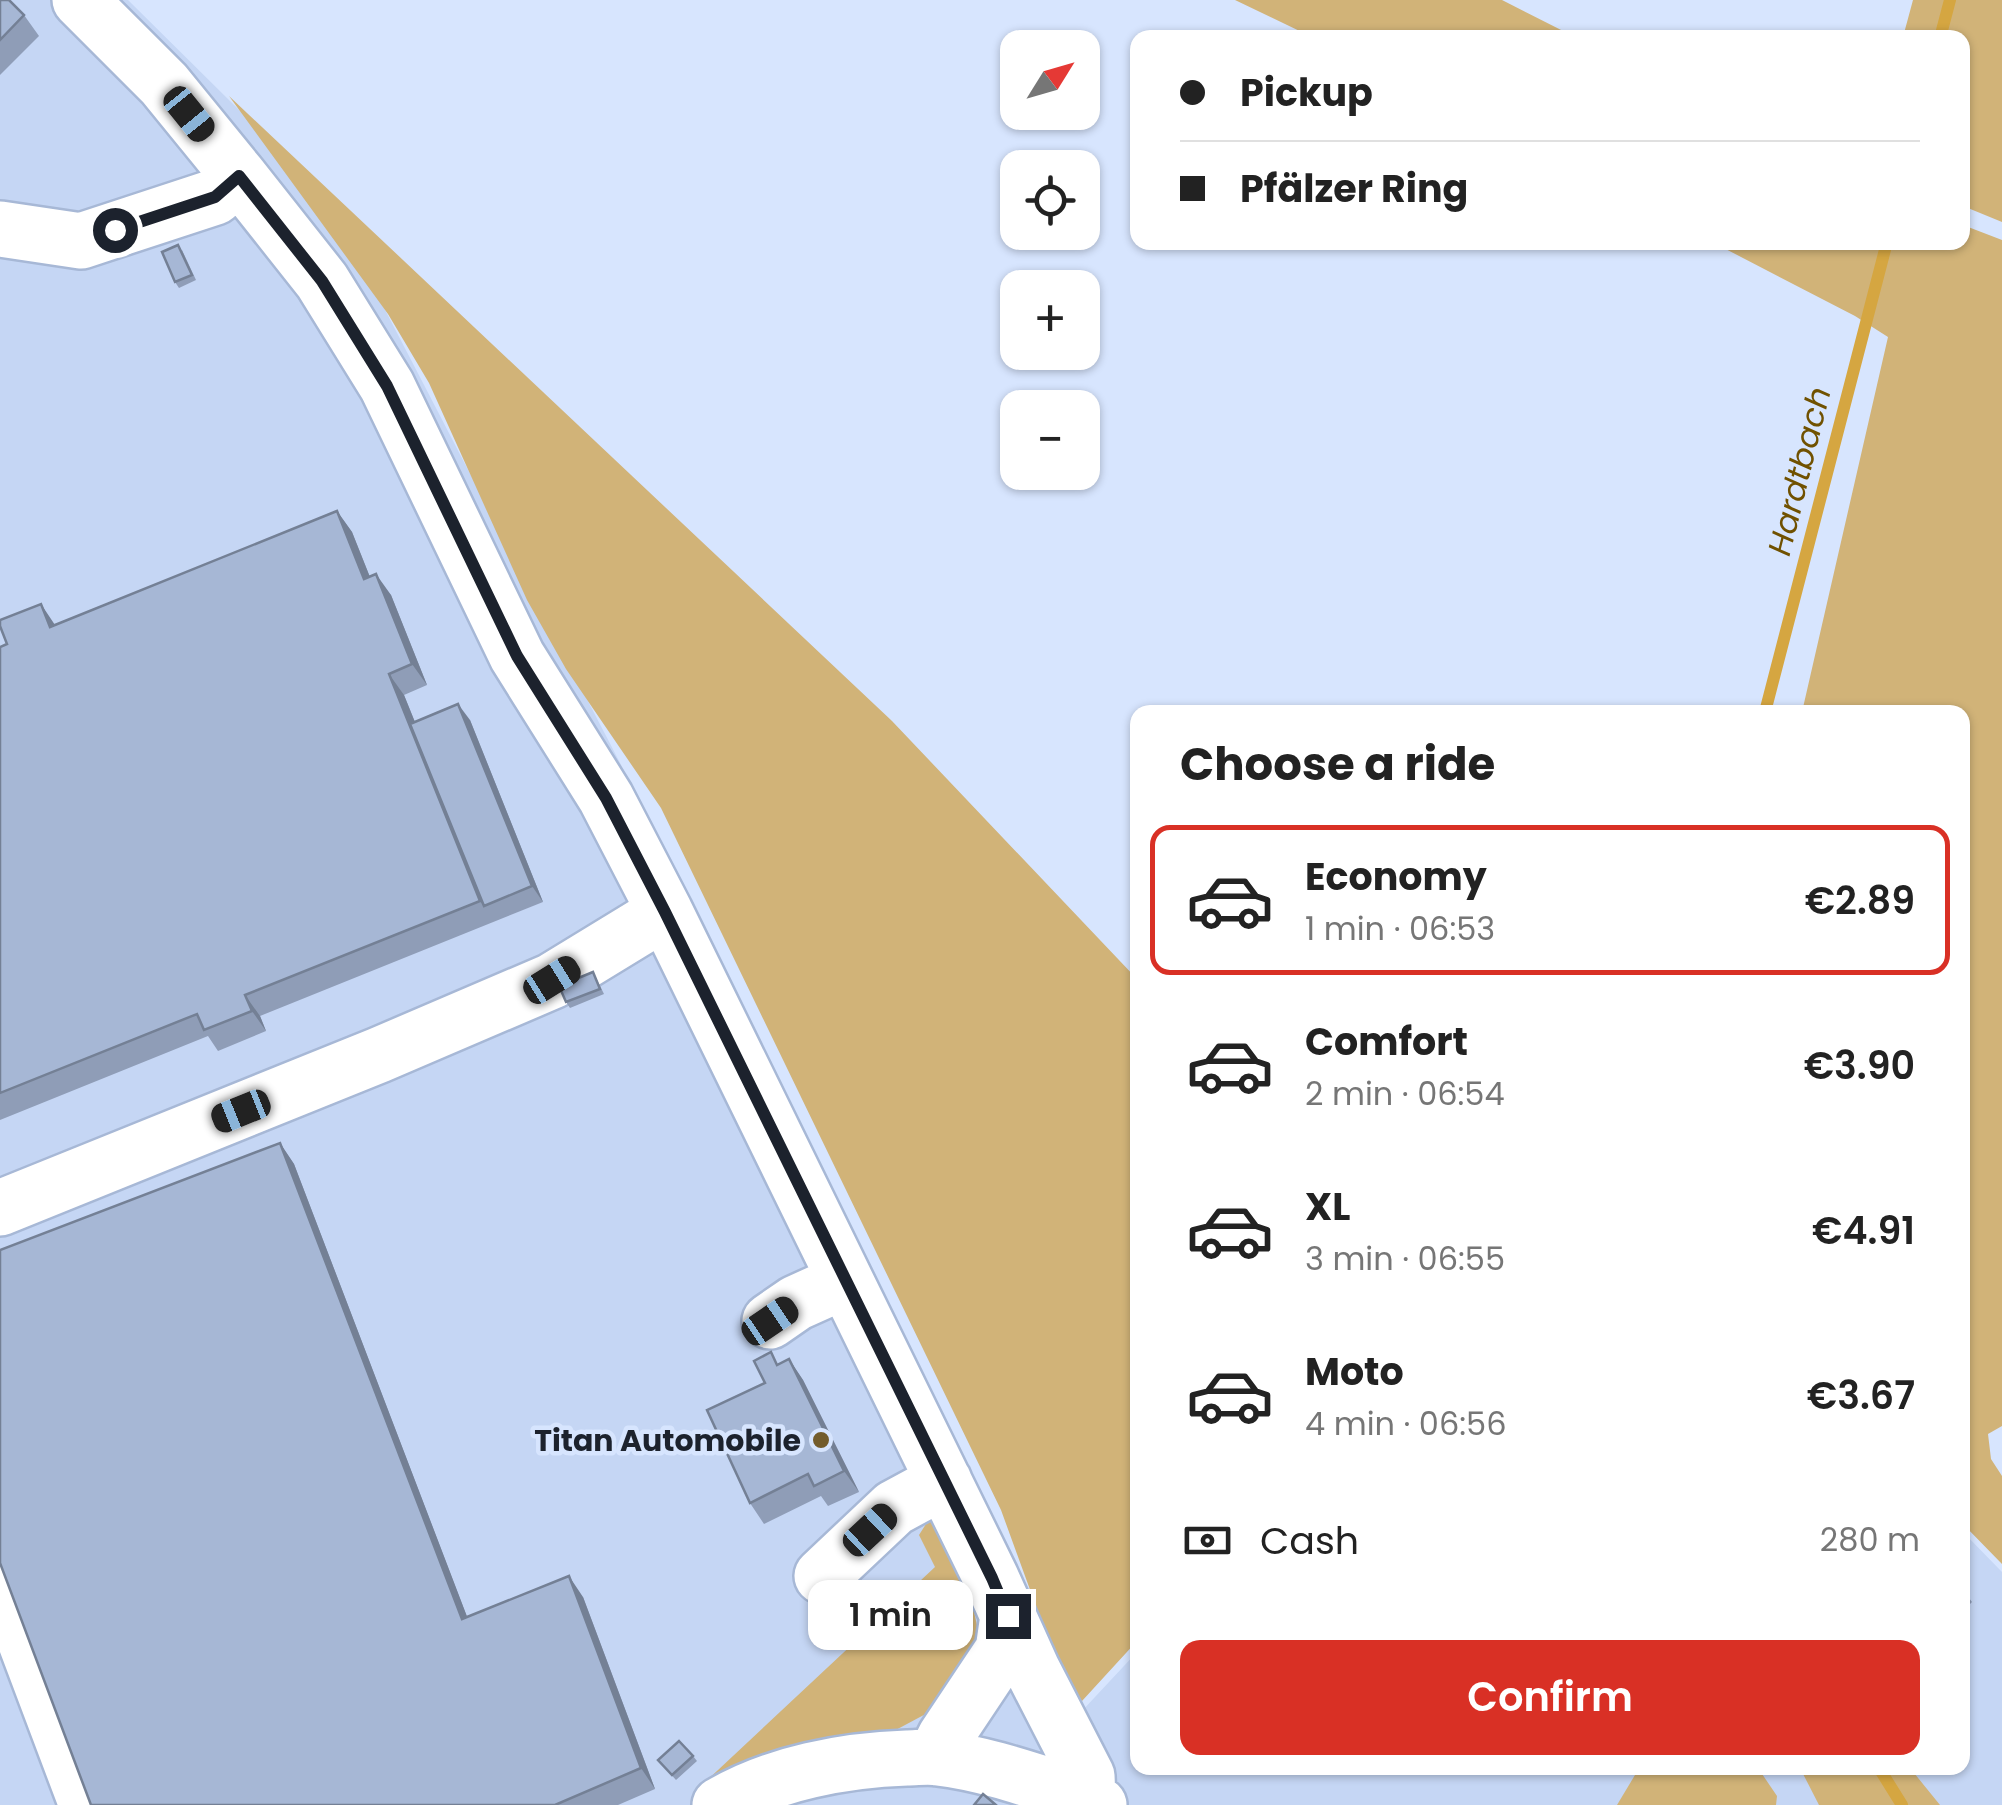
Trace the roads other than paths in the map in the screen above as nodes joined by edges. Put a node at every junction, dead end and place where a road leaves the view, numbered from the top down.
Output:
1 (80, 0) edge
2 (239, 176) junction
3 (0, 229) edge
4 (665, 912) junction
5 (0, 1208) edge
6 (845, 1280) junction
7 (770, 1321) dead end
8 (944, 1480) junction
9 (0, 1574) edge
10 (822, 1576) dead end
11 (1008, 1616) junction
12 (935, 1757) junction
13 (1094, 1801) edge
14 (87, 1805) edge
15 (720, 1805) edge

1 - 2 street
2 - 3 street
2 - 4 street
4 - 5 street
4 - 6 street
6 - 7 street
6 - 8 street
8 - 10 street
8 - 11 street
9 - 14 street
11 - 12 street
11 - 13 street
12 - 13 street
12 - 15 street

